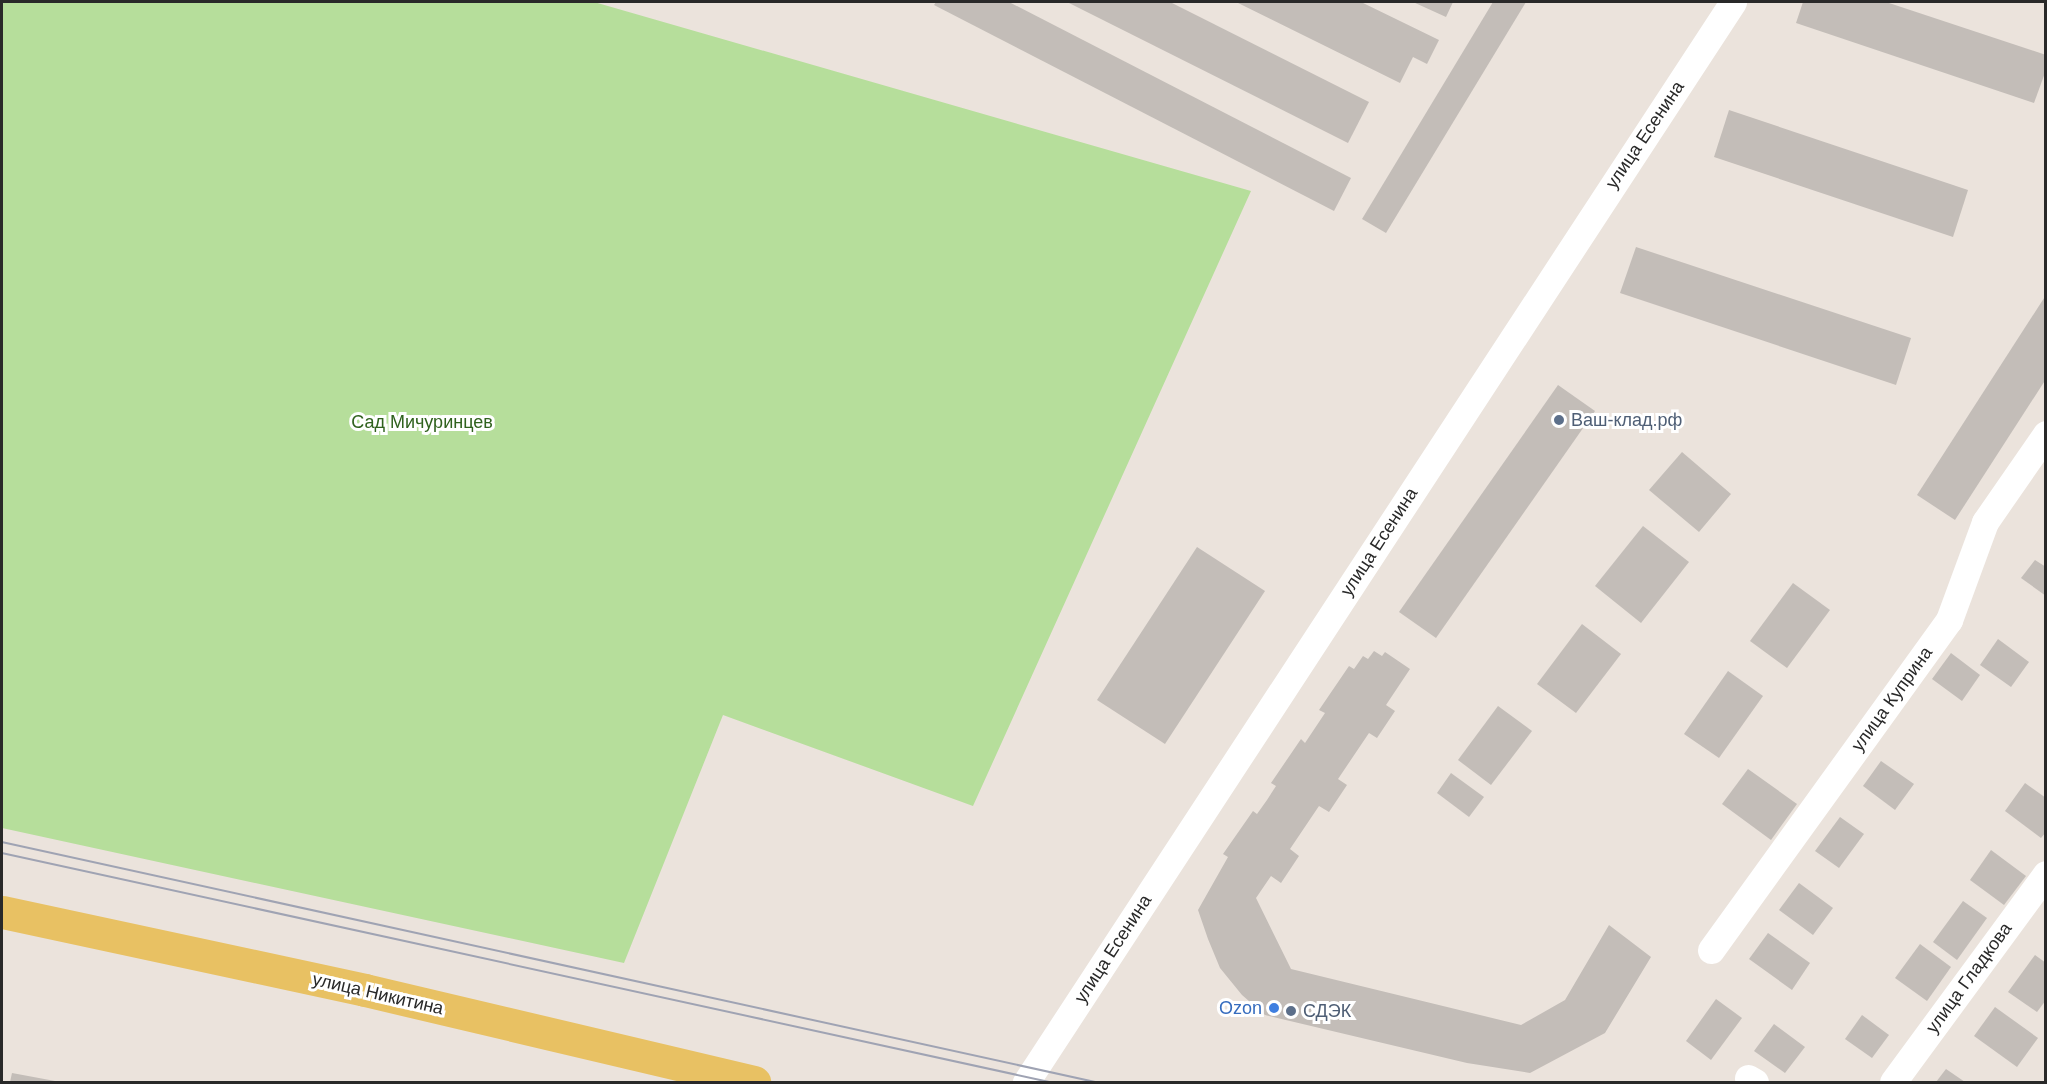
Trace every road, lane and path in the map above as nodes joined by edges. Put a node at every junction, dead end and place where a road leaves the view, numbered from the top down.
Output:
1 (1733, 2) edge
2 (2046, 434) edge
3 (2046, 873) edge
4 (2, 912) edge
5 (1711, 950) dead end
6 (754, 1083) edge
7 (1026, 1083) edge
8 (1893, 1083) edge

1 - 7 street, улица Есенина
2 - 5 street, улица Куприна
3 - 8 street, улица Гладкова
4 - 6 main road, улица Никитина

